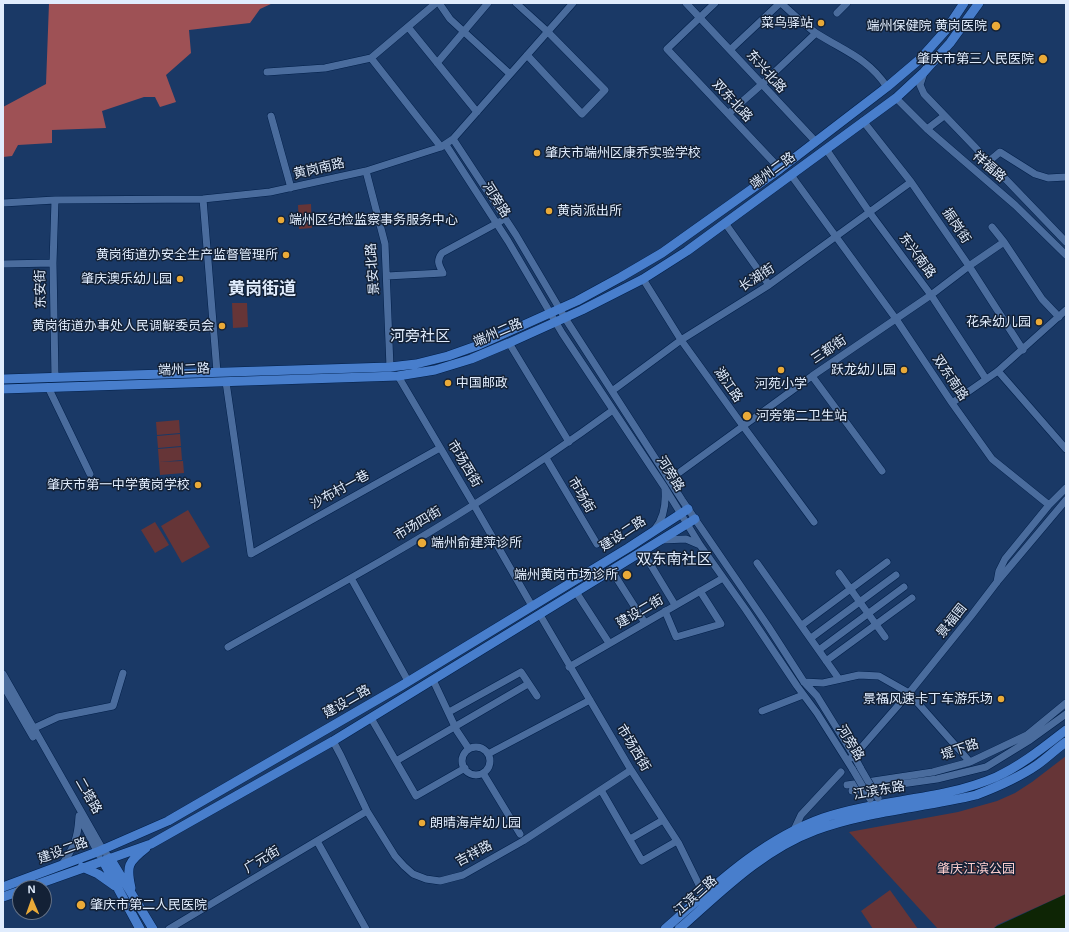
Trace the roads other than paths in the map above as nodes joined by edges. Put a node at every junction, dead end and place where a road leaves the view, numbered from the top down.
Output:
1 (438, 3) edge
2 (488, 3) edge
3 (516, 3) edge
4 (573, 3) edge
5 (686, 3) edge
6 (715, 3) edge
7 (780, 3) edge
8 (848, 3) edge
9 (964, 3) edge
10 (979, 3) edge
11 (837, 14) dead end
12 (700, 18) junction
13 (408, 26) junction
14 (464, 32) junction
15 (548, 32) junction
16 (816, 33) junction
17 (730, 50) junction
18 (527, 55) junction
19 (370, 58) junction
20 (437, 63) junction
21 (267, 72) dead end
22 (924, 72) junction
23 (510, 74) junction
24 (761, 85) junction
25 (887, 87) junction
26 (896, 98) junction
27 (477, 112) junction
28 (728, 114) junction
29 (271, 116) dead end
30 (944, 116) junction
31 (863, 121) junction
32 (928, 128) junction
33 (453, 139) junction
34 (816, 142) junction
35 (444, 146) junction
36 (826, 149) junction
37 (988, 162) junction
38 (780, 169) junction
39 (366, 170) junction
40 (791, 174) junction
41 (1066, 177) edge
42 (911, 182) junction
43 (291, 188) junction
44 (203, 199) junction
45 (55, 200) junction
46 (3, 203) edge
47 (870, 213) junction
48 (505, 219) junction
49 (496, 223) junction
50 (725, 223) junction
51 (992, 227) dead end
52 (836, 236) junction
53 (1004, 242) junction
54 (1066, 242) edge
55 (1066, 255) edge
56 (53, 263) junction
57 (3, 264) edge
58 (969, 266) junction
59 (387, 276) junction
60 (643, 279) junction
61 (769, 286) junction
62 (931, 295) junction
63 (577, 301) junction
64 (560, 309) junction
65 (582, 310) junction
66 (1066, 310) edge
67 (549, 313) junction
68 (1058, 317) junction
69 (565, 318) junction
70 (896, 319) junction
71 (555, 322) junction
72 (521, 326) junction
73 (525, 336) junction
74 (681, 340) junction
75 (509, 343) junction
76 (1023, 350) junction
77 (390, 367) junction
78 (998, 371) junction
79 (217, 372) junction
80 (398, 376) junction
81 (812, 376) junction
82 (55, 377) junction
83 (3, 379) edge
84 (986, 379) junction
85 (226, 382) junction
86 (48, 387) junction
87 (3, 389) edge
88 (612, 391) junction
89 (952, 403) junction
90 (614, 410) junction
91 (742, 426) junction
92 (569, 442) junction
93 (440, 448) junction
94 (1066, 449) edge
95 (546, 458) junction
96 (882, 471) dead end
97 (90, 474) dead end
98 (669, 480) junction
99 (665, 488) junction
100 (1066, 488) edge
101 (1066, 500) edge
102 (474, 505) junction
103 (1049, 505) junction
104 (684, 511) junction
105 (691, 521) junction
106 (814, 522) dead end
107 (652, 531) junction
108 (661, 540) junction
109 (597, 544) dead end
110 (700, 545) junction
111 (628, 548) junction
112 (643, 552) junction
113 (634, 557) junction
114 (757, 562) dead end
115 (887, 562) dead end
116 (612, 571) junction
117 (839, 573) dead end
118 (896, 575) dead end
119 (351, 578) junction
120 (723, 578) junction
121 (997, 582) junction
122 (904, 587) dead end
123 (850, 589) junction
124 (700, 591) junction
125 (576, 592) junction
126 (912, 598) dead end
127 (860, 602) junction
128 (676, 605) junction
129 (532, 606) junction
130 (665, 611) junction
131 (868, 614) junction
132 (540, 615) junction
133 (645, 623) junction
134 (802, 625) junction
135 (876, 625) junction
136 (811, 638) junction
137 (884, 638) dead end
138 (609, 643) junction
139 (228, 646) dead end
140 (819, 650) junction
141 (826, 661) junction
142 (569, 666) junction
143 (123, 673) dead end
144 (3, 674) edge
145 (839, 679) junction
146 (433, 680) junction
147 (408, 681) junction
148 (804, 682) junction
149 (528, 684) junction
150 (823, 684) junction
151 (3, 685) edge
152 (909, 693) junction
153 (803, 695) junction
154 (537, 696) dead end
155 (817, 696) junction
156 (590, 700) junction
157 (1061, 704) edge
158 (762, 711) dead end
159 (449, 712) junction
160 (1066, 714) edge
161 (371, 718) junction
162 (456, 726) junction
163 (32, 730) junction
164 (1066, 730) edge
165 (333, 741) junction
166 (1066, 742) edge
167 (469, 749) junction
168 (488, 754) junction
169 (854, 756) junction
170 (847, 760) junction
171 (396, 761) junction
172 (970, 762) junction
173 (465, 768) junction
174 (631, 770) junction
175 (483, 772) junction
176 (842, 772) dead end
177 (847, 784) dead end
178 (601, 790) junction
179 (852, 791) dead end
180 (877, 805) junction
181 (367, 811) junction
182 (79, 816) junction
183 (663, 820) junction
184 (168, 821) junction
185 (794, 830) junction
186 (172, 832) junction
187 (520, 834) dead end
188 (630, 839) junction
189 (317, 841) junction
190 (677, 841) junction
191 (151, 844) junction
192 (100, 851) junction
193 (106, 859) junction
194 (61, 866) junction
195 (82, 867) junction
196 (48, 880) edge
197 (731, 883) joint
198 (3, 887) edge
199 (117, 888) junction
200 (133, 895) junction
201 (704, 895) junction
202 (140, 929) edge
203 (153, 929) edge
204 (169, 929) edge
205 (366, 929) edge
206 (666, 929) edge
207 (679, 929) edge

1 - 13 street
1 - 14 street
2 - 14 street
3 - 15 street
4 - 15 street, 黄岗南路
5 - 12 street
6 - 12 street
7 - 16 street
7 - 17 street
8 - 11 street
9 - 25 main road, 端州二路
10 - 22 main road, 端州二路
12 - 17 street, 东兴北路
12 - 28 street, 双东北路
13 - 19 street
13 - 20 street
14 - 20 street
14 - 23 street
15 - 18 street, 黄岗南路
15 - 18 street
16 - 24 street
16 - 25 street
17 - 24 street, 东兴北路
18 - 23 street, 黄岗南路
19 - 21 street
19 - 35 street, 河旁路
20 - 27 street
22 - 26 main road, 端州二路
22 - 30 street, 祥福路
23 - 27 street, 黄岗南路
24 - 28 street
24 - 34 street, 东兴北路
25 - 34 main road, 端州二路
26 - 31 main road, 端州二路
26 - 32 street, 祥福路
27 - 33 street, 黄岗南路
28 - 38 street, 双东北路
29 - 43 street
30 - 32 street
30 - 37 street, 祥福路
31 - 36 main road, 端州二路
31 - 42 street, 振岗街
32 - 55 street, 祥福路
33 - 35 street, 黄岗南路
33 - 48 street, 河旁路
34 - 38 main road, 端州二路
35 - 39 street, 黄岗南路
35 - 49 street, 河旁路
36 - 40 main road, 端州二路
36 - 47 street, 东兴南路
37 - 41 street
37 - 54 street, 祥福路
38 - 63 main road, 端州二路
39 - 43 street, 黄岗南路
39 - 59 street, 景安北路
40 - 50 main road, 端州二路
40 - 52 street, 双东南路
42 - 47 street, 长湖街
42 - 58 street, 振岗街
43 - 44 street, 黄岗南路
44 - 45 street, 黄岗南路
44 - 79 street
45 - 46 street, 黄岗南路
45 - 56 street, 东安街
47 - 52 street, 长湖街
47 - 62 street, 东兴南路
48 - 49 street
48 - 64 street, 河旁路
49 - 59 street
49 - 67 street, 河旁路
50 - 60 main road, 端州二路
50 - 61 street
51 - 53 street
52 - 61 street, 长湖街
52 - 70 street, 双东南路
53 - 58 street, 三都街
53 - 68 street
56 - 57 street
56 - 82 street, 东安街
58 - 62 street, 三都街
58 - 76 street, 振岗街
59 - 77 street, 景安北路
60 - 65 main road, 端州二路
60 - 74 street, 湖江路
61 - 74 street, 长湖街
62 - 70 street, 三都街
62 - 84 street, 东兴南路
63 - 64 main road, 端州二路
63 - 65 main road
64 - 67 main road, 端州二路
64 - 69 street, 河旁路
65 - 69 main road, 端州二路
66 - 68 street
67 - 71 street, 河旁路
67 - 72 main road, 端州二路
68 - 76 street
69 - 71 main road, 端州二路
69 - 88 street, 河旁路
70 - 81 street, 三都街
70 - 89 street, 双东南路
71 - 73 main road, 端州二路
71 - 90 street, 河旁路
72 - 73 main road
72 - 77 main road, 端州二路
73 - 75 main road, 端州二路
74 - 88 street, 长湖街
74 - 91 street, 湖江路
75 - 80 main road, 端州二路
75 - 92 street
76 - 78 street
77 - 79 main road, 端州二路
78 - 84 street
78 - 94 street
79 - 82 main road, 端州二路
80 - 85 main road, 端州二路
80 - 93 street, 市场西街
81 - 91 street, 三都街
81 - 96 street
82 - 83 main road, 端州二路
84 - 89 street
85 - 86 main road, 端州二路
85 - 93 street, 沙布村一巷
86 - 87 main road, 端州二路
86 - 97 street
88 - 98 street, 河旁路
89 - 103 street, 双东南路
90 - 92 street, 市场四街
90 - 99 street, 河旁路
91 - 98 street, 三都街
91 - 106 street, 湖江路
92 - 95 street, 市场四街
93 - 102 street, 市场西街
95 - 102 street, 市场四街
95 - 109 street, 市场街
98 - 104 street, 河旁路
99 - 104 street, 河旁路
99 - 107 street
100 - 103 street
101 - 121 street, 景福围
102 - 119 street, 市场四街
102 - 129 street, 市场西街
103 - 121 street
104 - 105 street, 河旁路
104 - 107 main road, 建设二路
105 - 108 main road, 建设二路
105 - 110 street, 河旁路
105 - 148 street, 河旁路
107 - 111 main road, 建设二路
108 - 110 street
108 - 112 main road, 建设二路
110 - 120 street, 河旁路
111 - 113 main road
111 - 129 main road, 建设二路
112 - 113 main road, 建设二路
112 - 128 street
113 - 116 main road, 建设二路
114 - 134 street
115 - 123 street
116 - 125 main road, 建设二路
116 - 133 street
117 - 123 street
118 - 127 street
119 - 139 street, 市场四街
119 - 147 street
120 - 124 street, 建设二街
120 - 153 street, 河旁路
121 - 152 street, 景福围
122 - 131 street
123 - 127 street
123 - 134 street
124 - 128 street, 建设二街
124 - 130 street
125 - 132 main road, 建设二路
125 - 138 street
126 - 135 street
127 - 131 street
127 - 136 street
128 - 130 street, 建设二街
129 - 147 main road, 建设二路
130 - 133 street, 建设二街
131 - 135 street
131 - 140 street
132 - 142 street, 市场西街
132 - 146 main road, 建设二路
133 - 138 street, 建设二街
134 - 136 street
135 - 137 street
135 - 141 street
136 - 140 street
138 - 142 street, 建设二街
140 - 141 street
141 - 145 street
142 - 156 street, 市场西街
143 - 163 street
144 - 163 street, 二塔路
145 - 150 street
145 - 152 street
146 - 159 street
146 - 161 main road, 建设二路
147 - 184 main road, 建设二路
148 - 150 street
148 - 155 street, 河旁路
149 - 154 street
149 - 159 street
149 - 162 street
150 - 155 street
151 - 163 street, 二塔路
152 - 169 street, 景福围
152 - 172 street
153 - 158 street
153 - 170 street, 河旁路
155 - 169 street, 河旁路
156 - 168 street
156 - 174 street, 市场西街
157 - 160 street
157 - 172 street, 堤下路
159 - 162 street
160 - 179 street, 堤下路
161 - 165 main road, 建设二路
161 - 171 street
162 - 167 street
162 - 171 street
163 - 182 street, 二塔路
163 - 192 street, 二塔路
164 - 180 main road, 江滨东路
165 - 181 street, 吉祥路
165 - 186 main road, 建设二路
166 - 180 main road, 江滨东路
167 - 168 street
167 - 173 street
168 - 175 street
169 - 170 street, 景福围
169 - 180 street, 河旁路, bridge
170 - 180 street, 河旁路, bridge
171 - 173 street
172 - 177 street, 堤下路
173 - 175 street
174 - 178 street, 吉祥路
174 - 183 street, 市场西街
175 - 187 street
176 - 185 street
178 - 181 street, 吉祥路
178 - 188 street
180 - 185 main road, 江滨东路
180 - 197 main road, 江滨东路
181 - 189 street, 广元街
182 - 192 street, 二塔路
182 - 194 street
183 - 188 street
183 - 190 street, 市场西街
184 - 186 main road
184 - 192 main road, 建设二路
185 - 201 main road, 江滨东路
186 - 191 main road, 建设二路
188 - 190 street
189 - 204 street, 广元街
189 - 205 street
190 - 201 street, 市场西街
191 - 193 main road, 建设二路
191 - 200 main road
192 - 193 street
192 - 194 main road, 建设二路
193 - 195 main road, 建设二路
193 - 199 main road
193 - 200 main road
194 - 198 main road, 建设二路
195 - 196 main road, 建设二路
195 - 199 main road
197 - 207 main road, 江滨三路
199 - 202 main road
200 - 203 main road
201 - 206 main road, 江滨三路

